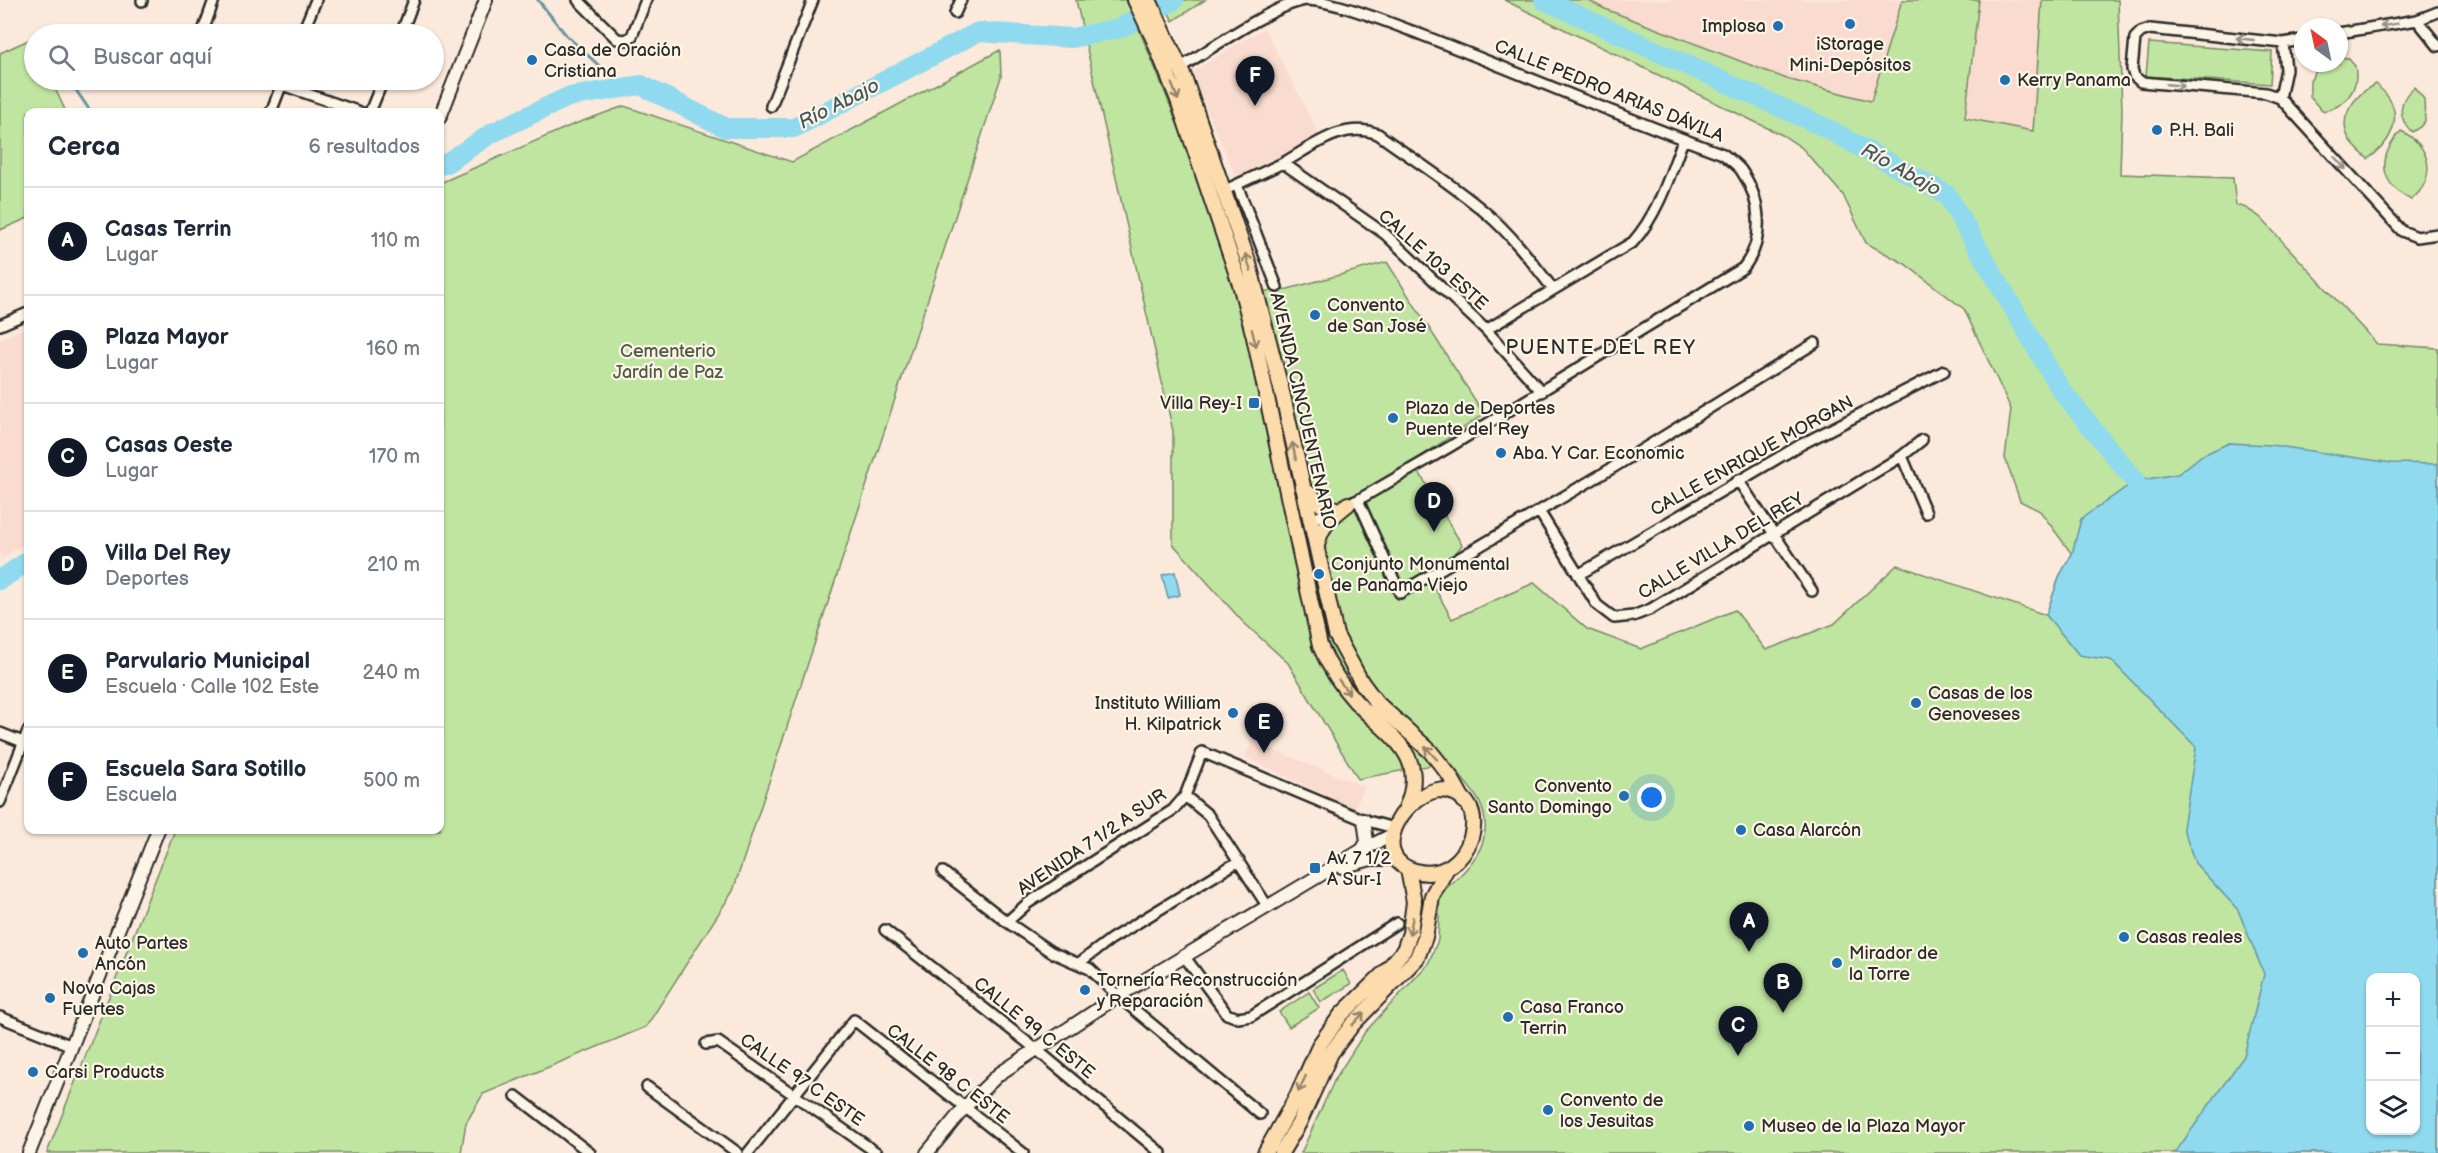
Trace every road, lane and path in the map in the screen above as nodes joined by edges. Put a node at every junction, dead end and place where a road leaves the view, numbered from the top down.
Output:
1 (214, 0) edge
2 (316, 0) edge
3 (414, 0) edge
4 (486, 0) edge
5 (578, 0) edge
6 (646, 0) edge
7 (813, 0) edge
8 (961, 0) edge
9 (1144, 3) edge
10 (2438, 12) edge
11 (956, 13) dead end
12 (2417, 20) junction
13 (206, 24) edge
14 (306, 24) edge
15 (405, 24) edge
16 (2348, 32) edge
17 (1159, 35) junction
18 (2294, 41) edge
19 (2283, 43) junction
20 (2438, 45) edge
21 (1180, 67) junction
22 (280, 90) edge
23 (304, 90) edge
24 (379, 90) edge
25 (2280, 98) junction
26 (771, 105) dead end
27 (273, 108) edge
28 (350, 108) edge
29 (372, 108) edge
30 (444, 108) edge
31 (1683, 140) junction
32 (1283, 163) junction
33 (1237, 185) junction
34 (1223, 191) junction
35 (2438, 234) edge
36 (1277, 287) dead end
37 (1553, 290) junction
38 (24, 315) edge
39 (0, 325) edge
40 (1486, 330) junction
41 (1815, 343) dead end
42 (1944, 371) dead end
43 (1542, 392) junction
44 (1922, 440) dead end
45 (1902, 456) junction
46 (1738, 480) junction
47 (1303, 488) junction
48 (1347, 505) junction
49 (1539, 511) junction
50 (1926, 513) dead end
51 (1311, 520) junction
52 (1774, 533) junction
53 (1317, 548) junction
54 (1578, 575) junction
55 (1812, 591) dead end
56 (1329, 664) junction
57 (0, 734) edge
58 (24, 743) edge
59 (24, 748) edge
60 (1185, 796) junction
61 (1464, 801) junction
62 (0, 802) edge
63 (1406, 808) junction
64 (1364, 820) junction
65 (1393, 832) junction
66 (156, 834) edge
67 (1362, 850) junction
68 (1397, 859) junction
69 (1239, 861) junction
70 (1447, 868) junction
71 (1408, 869) junction
72 (943, 872) dead end
73 (1327, 872) junction
74 (1268, 907) junction
75 (1007, 922) junction
76 (1397, 923) dead end
77 (885, 930) dead end
78 (1184, 956) junction
79 (1079, 963) junction
80 (1118, 996) junction
81 (0, 1017) edge
82 (706, 1044) dead end
83 (72, 1046) junction
84 (1036, 1050) junction
85 (647, 1087) dead end
86 (795, 1095) junction
87 (516, 1096) dead end
88 (965, 1107) junction
89 (1260, 1114) dead end
90 (29, 1153) edge
91 (591, 1153) edge
92 (738, 1153) edge
93 (748, 1153) edge
94 (877, 1153) edge
95 (927, 1153) edge
96 (1023, 1153) edge
97 (1161, 1153) edge
98 (1265, 1153) edge
99 (1281, 1153) edge

1 - 13 street
2 - 14 street
3 - 15 street
4 - 30 street
5 - 6 street
7 - 26 street
8 - 11 street
9 - 17 main road, AVENIDA CINCUENTENARIO
10 - 12 street
12 -> 16 street
12 - 20 street
17 - 21 main road, AVENIDA CINCUENTENARIO
17 -> 56 main road, AVENIDA CINCUENTENARIO
18 - 19 street
19 - 25 street
19 -> 25 street
21 - 31 street, CALLE PEDRO ARIAS DÁVILA
21 - 34 main road, AVENIDA CINCUENTENARIO
22 - 27 street
23 - 28 street
24 - 29 street
25 -> 35 street
31 - 37 street
31 - 43 street, CALLE PEDRO ARIAS DÁVILA
32 - 33 street
32 - 37 street
32 - 40 street, CALLE 103 ESTE
33 - 34 street
33 - 36 street
47 -> 34 main road, AVENIDA CINCUENTENARIO
37 - 40 street
38 - 39 street
40 - 43 street, CALLE 103 ESTE
41 - 49 street
42 - 46 street, CALLE ENRIQUE MORGAN
43 - 48 street, CALLE PEDRO ARIAS DÁVILA
44 - 45 street, CALLE VILLA DEL REY
45 - 50 street
45 - 52 street, CALLE VILLA DEL REY
46 - 52 street
46 - 54 street, CALLE ENRIQUE MORGAN
47 - 48 main road
47 - 51 main road, AVENIDA CINCUENTENARIO
48 - 49 street
48 - 51 street, CALLE PEDRO ARIAS DÁVILA
48 - 53 main road
49 - 54 street, CALLE VILLA DEL REY
51 - 53 main road, AVENIDA CINCUENTENARIO
51 - 56 main road
52 - 54 street, CALLE VILLA DEL REY
52 - 55 street
61 -> 53 main road, AVENIDA CINCUENTENARIO
56 -> 63 main road, AVENIDA CINCUENTENARIO
57 - 58 street
59 - 62 street
60 - 64 street, AVENIDA 7 1/2 A SUR
60 - 69 street
60 - 75 street, AVENIDA 7 1/2 A SUR
61 - 63 main road
61 - 70 main road
63 - 65 main road
64 - 65 street
64 - 67 street
65 - 67 street
65 - 68 main road
66 - 83 street
67 - 73 street
68 - 71 main road
68 - 73 street
69 - 74 street
69 - 79 street
70 - 71 main road
99 -> 70 main road
71 -> 98 main road
72 - 75 street
73 - 74 street
74 - 78 street
75 - 79 street
76 - 78 street
77 - 84 street, CALLE 99 C ESTE
78 - 80 street
79 - 80 street
80 - 84 street
80 - 89 street
81 - 83 street
82 - 86 street, CALLE 97 C ESTE
83 - 90 street
84 - 88 street
84 - 97 street, CALLE 99 C ESTE
85 - 92 street
86 - 88 street, CALLE 98 C ESTE
86 - 93 street
86 - 94 street, CALLE 97 C ESTE
87 - 91 street
88 - 95 street
88 - 96 street, CALLE 98 C ESTE

